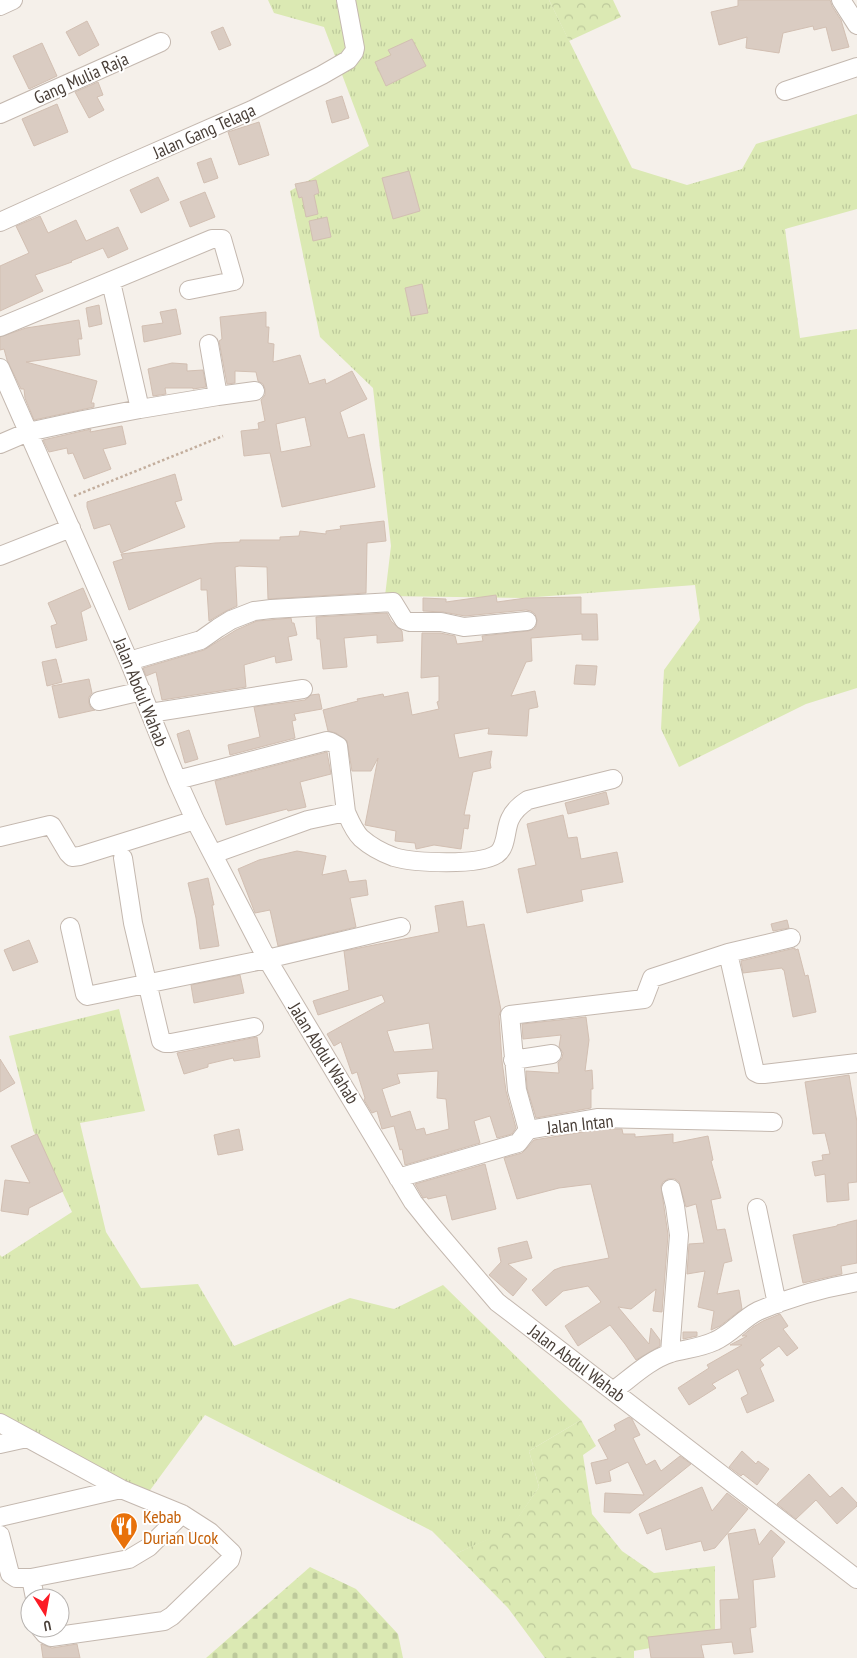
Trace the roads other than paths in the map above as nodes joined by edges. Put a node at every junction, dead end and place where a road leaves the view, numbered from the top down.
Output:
1 (13, 0) edge
2 (346, 0) edge
3 (841, 0) edge
4 (0, 6) edge
5 (857, 25) edge
6 (161, 42) dead end
7 (857, 67) edge
8 (784, 90) dead end
9 (0, 114) edge
10 (0, 222) edge
11 (111, 282) junction
12 (189, 290) dead end
13 (0, 327) edge
14 (209, 344) dead end
15 (0, 368) edge
16 (255, 390) dead end
17 (218, 396) junction
18 (140, 409) junction
19 (28, 432) junction
20 (0, 444) edge
21 (71, 528) junction
22 (0, 556) edge
23 (527, 621) dead end
24 (129, 661) junction
25 (302, 689) dead end
26 (142, 691) junction
27 (99, 701) dead end
28 (150, 713) junction
29 (613, 779) dead end
30 (177, 780) junction
31 (346, 812) junction
32 (195, 820) junction
33 (0, 837) edge
34 (213, 854) junction
35 (123, 858) dead end
36 (401, 927) dead end
37 (70, 928) dead end
38 (792, 938) dead end
39 (728, 953) junction
40 (266, 959) junction
41 (147, 982) junction
42 (254, 1027) dead end
43 (552, 1054) dead end
44 (513, 1060) junction
45 (857, 1063) edge
46 (773, 1122) dead end
47 (528, 1130) junction
48 (398, 1178) junction
49 (671, 1189) dead end
50 (757, 1208) dead end
51 (857, 1282) edge
52 (777, 1304) junction
53 (670, 1353) junction
54 (613, 1391) junction
55 (0, 1424) edge
56 (27, 1438) junction
57 (0, 1444) edge
58 (121, 1489) junction
59 (182, 1514) junction
60 (0, 1517) edge
61 (0, 1535) edge
62 (31, 1578) junction
63 (857, 1579) edge
64 (33, 1588) edge
65 (70, 1634) edge

1 - 4 street
2 - 10 street, Jalan Gang Telaga
3 - 5 street
6 - 9 street, Gang Mulia Raja
7 - 8 street
11 - 12 street
11 - 13 street
11 - 18 street
14 - 17 street
15 - 19 street, Jalan Abdul Wahab
16 - 17 street
17 - 18 street
18 - 19 street
19 - 20 street
19 - 21 street, Jalan Abdul Wahab
21 - 22 street
21 - 24 street, Jalan Abdul Wahab
23 - 24 street
24 - 26 street, Jalan Abdul Wahab
25 - 28 street
26 - 27 street
26 - 28 street, Jalan Abdul Wahab
28 - 30 street, Jalan Abdul Wahab
29 - 31 street
30 - 31 street
30 - 32 street, Jalan Abdul Wahab
31 - 34 street
32 - 33 street
32 - 34 street, Jalan Abdul Wahab
34 - 40 street, Jalan Abdul Wahab
35 - 41 street
36 - 40 street
37 - 41 street
38 - 39 street
39 - 44 street
39 - 45 street
40 - 41 street
40 - 48 street, Jalan Abdul Wahab
41 - 42 street
43 - 44 street
44 - 47 street
46 - 47 street, Jalan Intan
47 - 48 street, Jalan Intan
48 - 54 street, Jalan Abdul Wahab
49 - 53 street
50 - 52 street
51 - 52 street
52 - 53 street
53 - 54 street
54 - 63 street, Jalan Abdul Wahab
55 - 56 street
56 - 57 street
56 - 58 street
58 - 59 street
58 - 60 street
59 - 62 street
59 - 65 street
61 - 62 street
62 - 64 street

